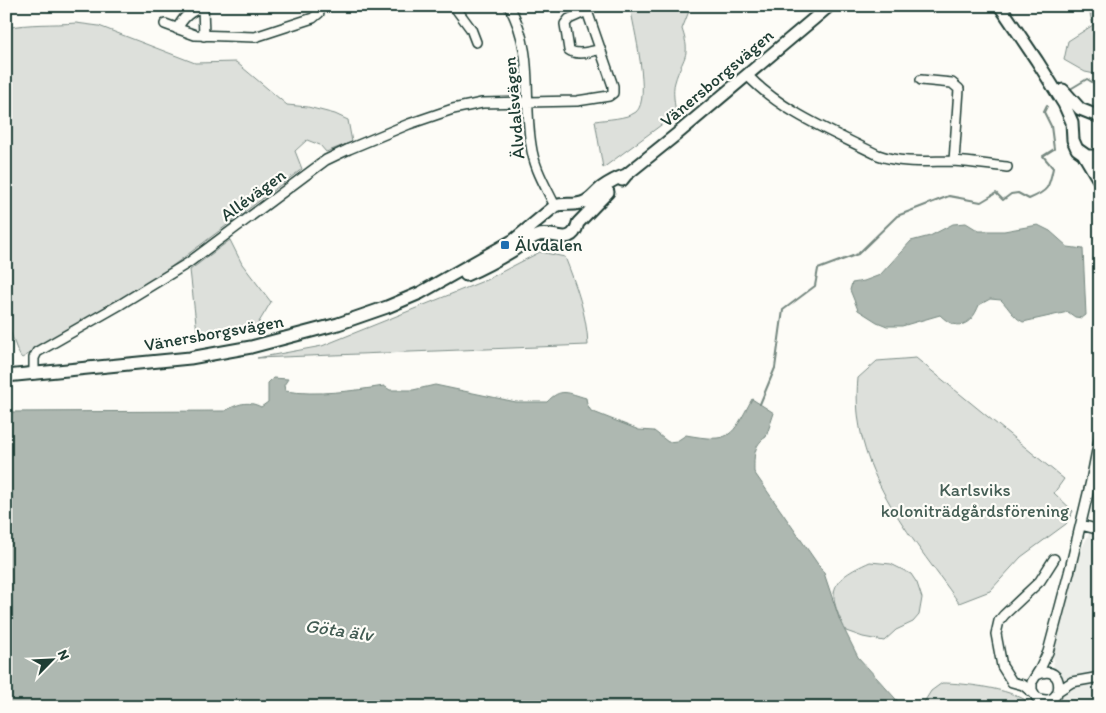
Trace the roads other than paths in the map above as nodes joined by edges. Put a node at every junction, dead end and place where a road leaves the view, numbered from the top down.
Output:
1 (320, 6) edge
2 (454, 6) edge
3 (509, 6) edge
4 (829, 6) edge
5 (1000, 6) edge
6 (203, 7) edge
7 (166, 24) dead end
8 (177, 29) junction
9 (204, 36) junction
10 (476, 42) dead end
11 (600, 49) junction
12 (1037, 61) junction
13 (748, 75) junction
14 (921, 80) dead end
15 (528, 103) junction
16 (1097, 117) edge
17 (1074, 131) junction
18 (1084, 155) junction
19 (1100, 156) edge
20 (954, 161) junction
21 (1007, 167) dead end
22 (626, 175) junction
23 (1100, 182) edge
24 (555, 206) junction
25 (569, 206) junction
26 (546, 215) junction
27 (578, 223) junction
28 (555, 236) junction
29 (420, 293) junction
30 (34, 374) junction
31 (6, 376) edge
32 (1100, 435) edge
33 (1081, 525) junction
34 (1098, 529) edge
35 (1054, 559) dead end
36 (1048, 652) junction
37 (1035, 677) junction
38 (1056, 677) junction
39 (1100, 677) edge
40 (1072, 682) junction
41 (1023, 686) junction
42 (1035, 695) junction
43 (1054, 699) edge
44 (1042, 707) edge

1 - 9 street
2 - 10 street
3 - 15 street, Älvdalsvägen
4 - 13 main road, Vänersborgsvägen
5 - 12 main road
6 - 8 street
6 - 9 street
7 - 8 street
8 - 9 street
11 - 11 street
11 - 15 street, Allévägen
12 - 16 main road
12 - 17 main road
13 - 20 street
13 - 22 main road, Vänersborgsvägen
14 - 20 street
15 - 24 street, Älvdalsvägen
15 - 30 street, Allévägen
16 - 17 main road
17 - 18 main road
18 - 19 main road
18 - 23 main road
20 - 21 street
22 - 25 main road, Vänersborgsvägen
22 - 27 main road, Vänersborgsvägen
24 - 25 main road, Vänersborgsvägen
24 - 26 main road, Vänersborgsvägen
25 - 27 main road
26 - 28 main road
26 - 29 main road, Vänersborgsvägen
27 - 28 main road, Vänersborgsvägen
28 - 29 main road, Vänersborgsvägen
29 - 30 main road, Vänersborgsvägen
30 - 31 main road, Vänersborgsvägen
32 - 33 street
33 - 34 street
33 - 36 street
35 - 41 street
36 - 37 street
36 - 38 street
37 - 38 street
37 - 41 street
37 - 42 street
38 - 40 street
38 - 43 street
39 - 40 street
40 - 43 street
41 - 42 street
42 - 43 street
42 - 44 street

